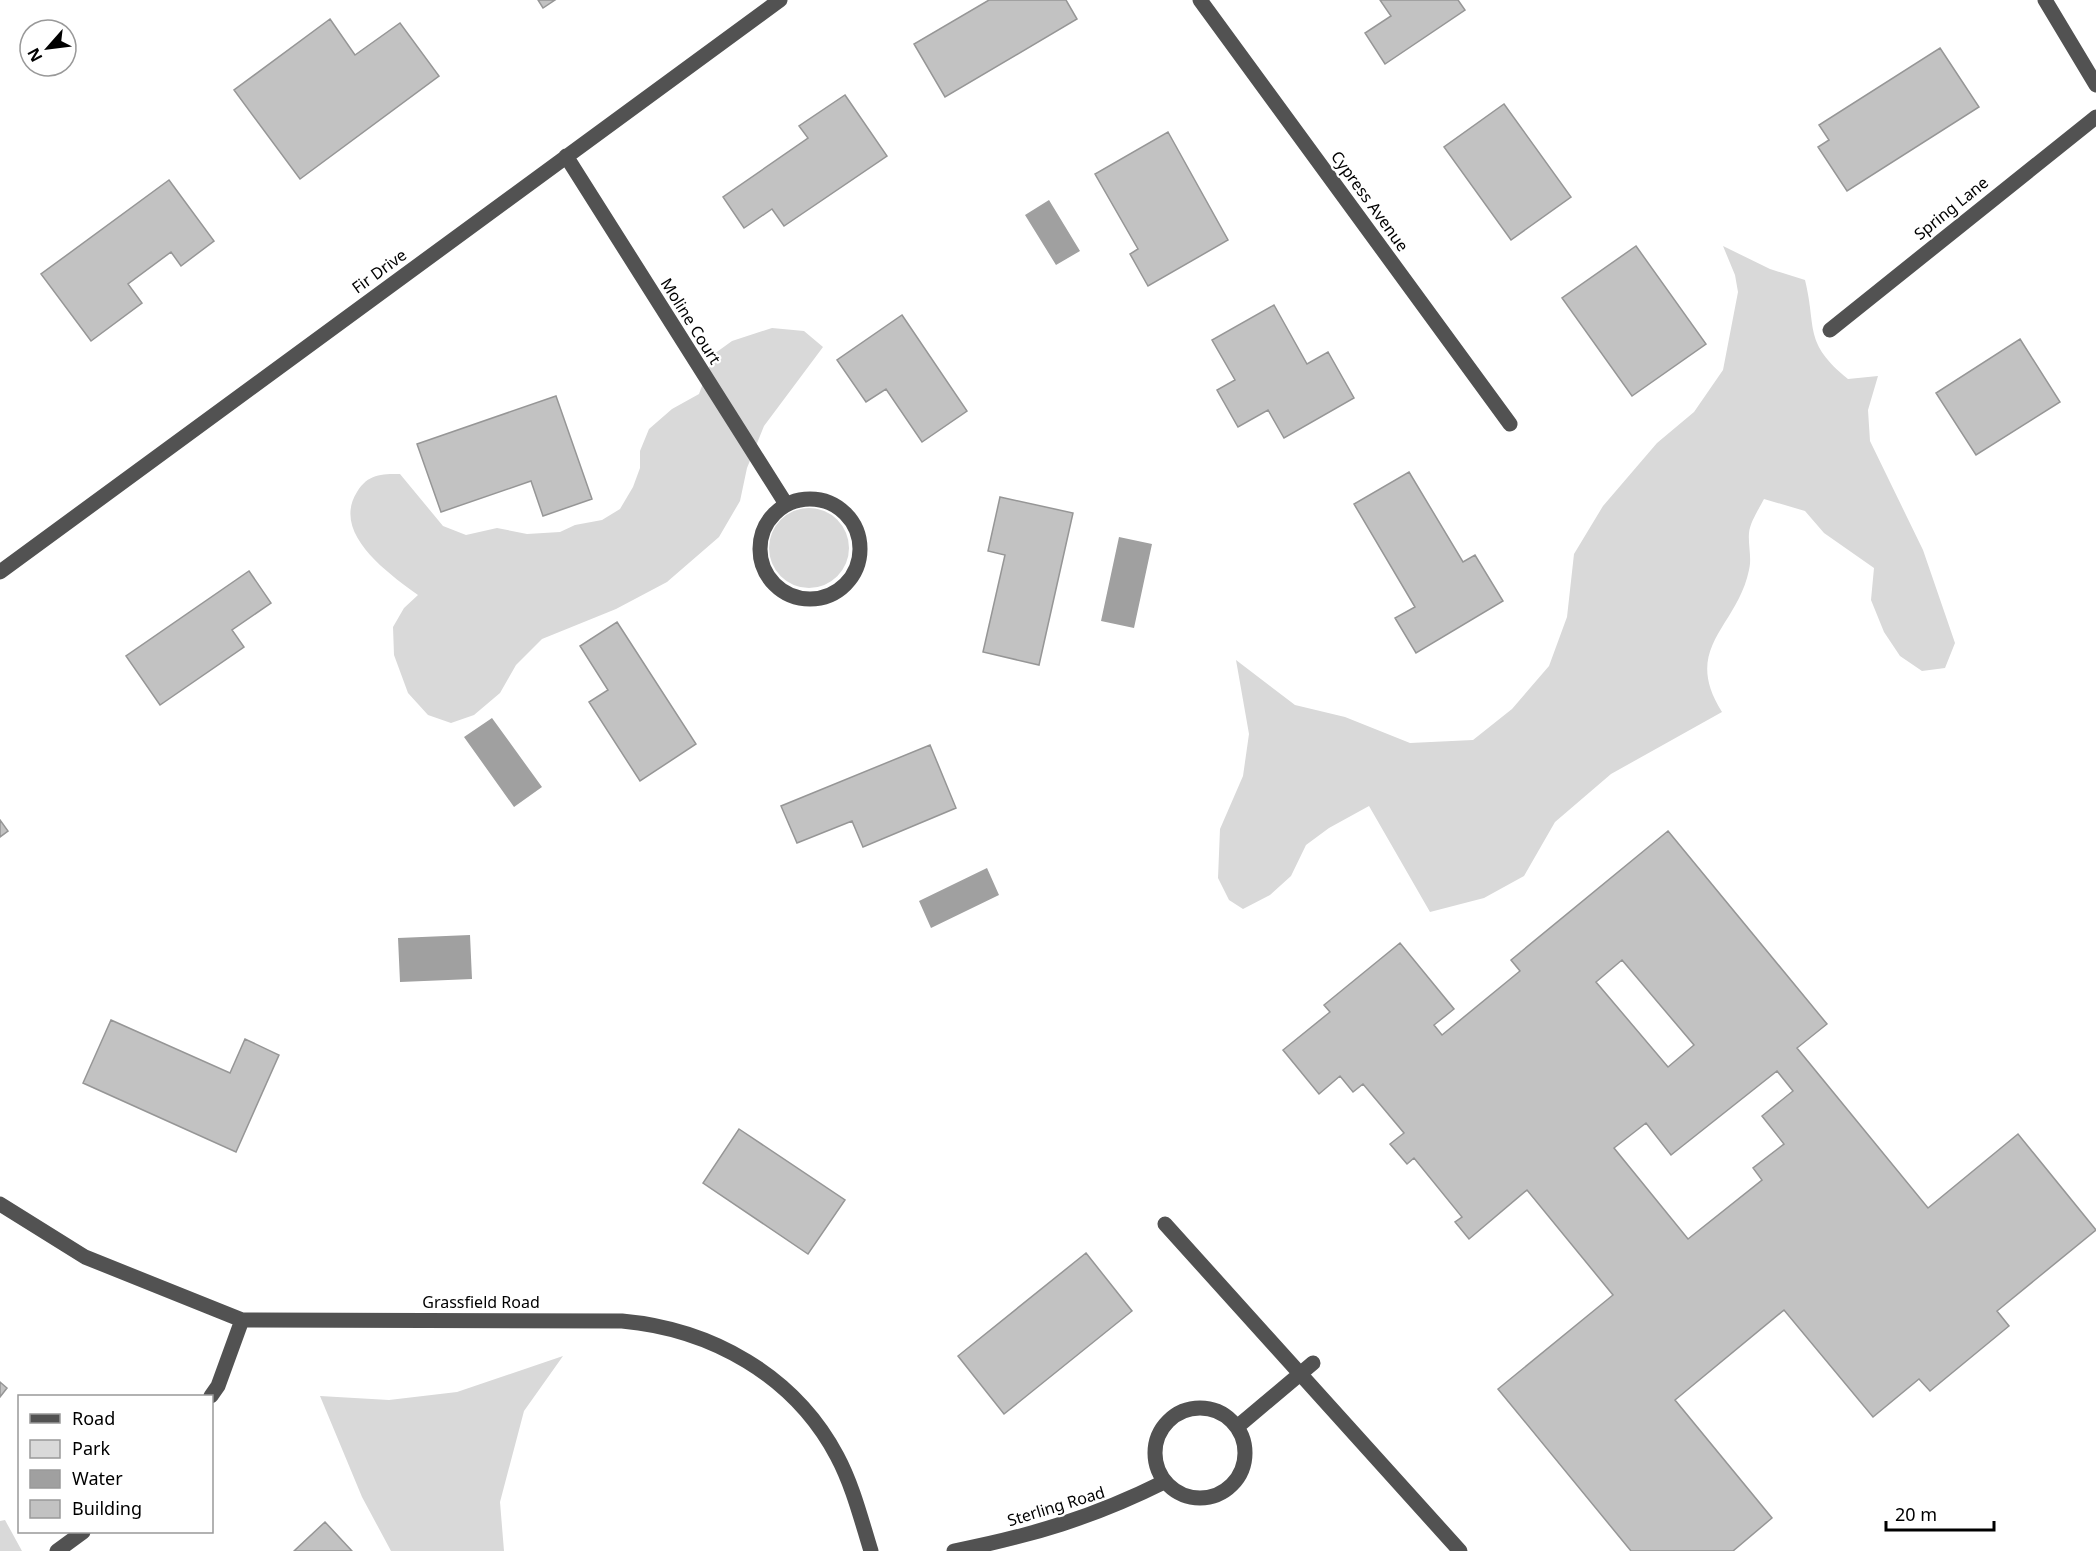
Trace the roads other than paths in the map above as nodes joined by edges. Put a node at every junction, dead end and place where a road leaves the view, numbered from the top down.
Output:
1 (780, 0) edge
2 (1200, 0) edge
3 (2045, 0) edge
4 (2096, 85) edge
5 (2096, 117) edge
6 (566, 156) junction
7 (1830, 330) dead end
8 (1510, 424) dead end
9 (786, 504) junction
10 (0, 572) edge
11 (0, 1204) edge
12 (1165, 1224) dead end
13 (242, 1320) junction
14 (1313, 1363) dead end
15 (1301, 1373) junction
16 (212, 1395) edge
17 (1237, 1427) junction
18 (1164, 1482) junction
19 (82, 1533) edge
20 (57, 1551) edge
21 (871, 1551) edge
22 (954, 1551) edge
23 (1460, 1551) edge

1 - 6 street, Fir Drive
2 - 8 street, Cypress Avenue
3 - 4 street
5 - 7 street, Spring Lane
6 - 9 street, Moline Court
6 - 10 street, Fir Drive
9 - 9 street
11 - 13 street, Grassfield Road
12 - 15 street
13 - 16 street
13 - 21 street, Grassfield Road
14 - 15 street
15 - 17 street
15 - 23 street
17 - 18 street
17 - 18 street
18 - 22 street, Sterling Road
19 - 20 street

